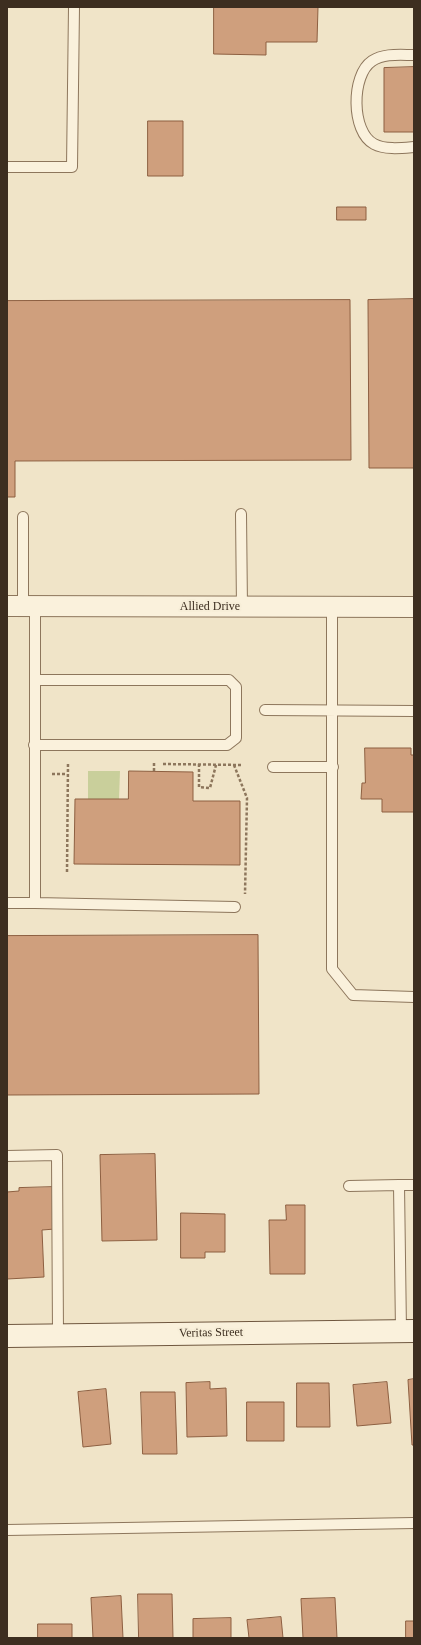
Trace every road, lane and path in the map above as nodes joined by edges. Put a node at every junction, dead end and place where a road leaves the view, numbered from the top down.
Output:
1 (74, 7) edge
2 (414, 55) edge
3 (414, 147) edge
4 (7, 167) edge
5 (241, 514) dead end
6 (23, 517) dead end
7 (22, 606) edge
8 (332, 607) junction
9 (414, 607) edge
10 (242, 608) junction
11 (35, 680) junction
12 (265, 710) dead end
13 (333, 710) junction
14 (414, 711) edge
15 (34, 745) junction
16 (75, 763) dead end
17 (146, 764) dead end
18 (199, 764) junction
19 (216, 765) junction
20 (234, 765) junction
21 (241, 765) dead end
22 (272, 767) dead end
23 (333, 767) junction
24 (67, 872) dead end
25 (7, 902) edge
26 (36, 903) junction
27 (235, 907) joint
28 (414, 997) edge
29 (7, 1156) edge
30 (399, 1185) junction
31 (414, 1185) edge
32 (349, 1186) dead end
33 (408, 1331) edge
34 (58, 1335) junction
35 (7, 1336) edge
36 (414, 1523) edge
37 (7, 1530) edge

1 - 4 lane
2 - 3 lane
5 - 10 lane
6 - 7 lane
7 - 10 street, Allied Drive
7 - 11 lane
8 - 9 street, Allied Drive
8 - 10 street, Allied Drive
8 - 13 lane
11 - 15 lane
11 - 15 lane
12 - 13 lane
13 - 14 lane
13 - 23 lane
15 - 26 lane
16 - 24 path
17 - 18 path
18 - 19 path
18 - 19 path
19 - 20 path
20 - 21 path
20 - 27 path
22 - 23 lane
23 - 28 lane
25 - 26 lane
26 - 27 lane
29 - 34 lane
30 - 31 lane
30 - 32 lane
30 - 33 lane
33 - 34 street, Veritas Street
34 - 35 street, Veritas Street
36 - 37 lane

